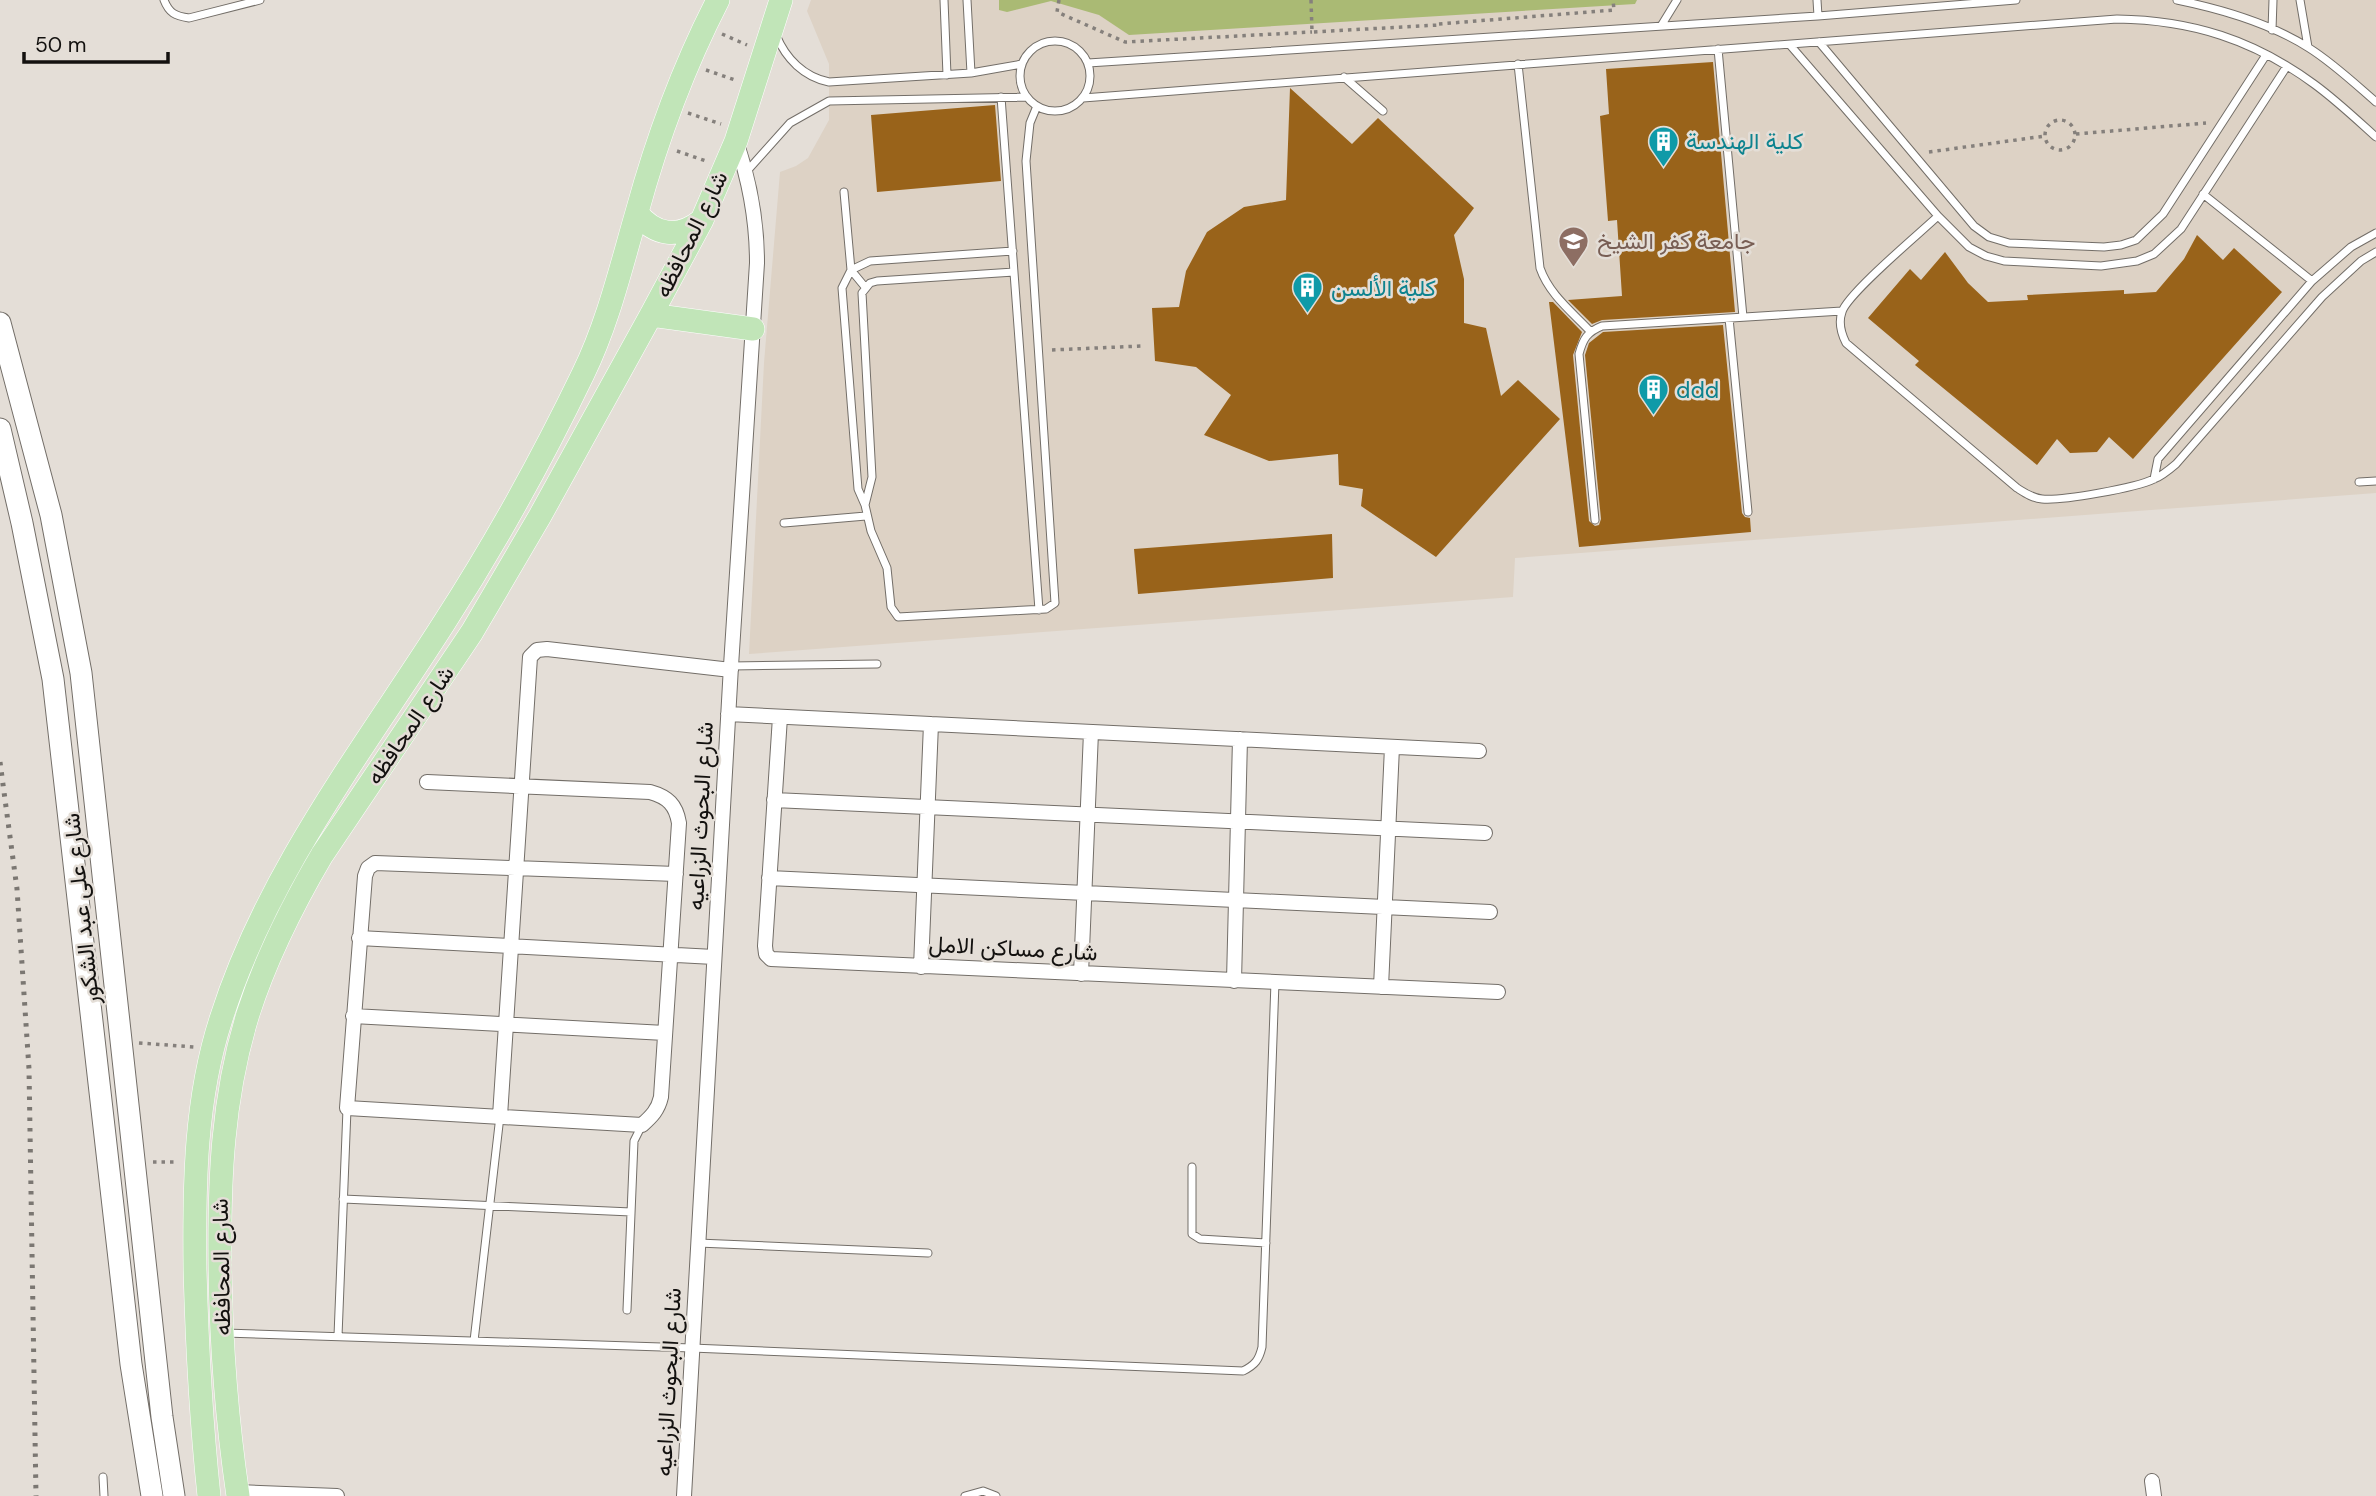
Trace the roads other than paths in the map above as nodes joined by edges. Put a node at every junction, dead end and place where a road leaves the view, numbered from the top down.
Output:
1 (164, 0) edge
2 (260, 0) edge
3 (718, 0) edge
4 (782, 0) edge
5 (944, 0) edge
6 (967, 0) edge
7 (1677, 0) edge
8 (1817, 0) edge
9 (2016, 0) edge
10 (2178, 0) edge
11 (2273, 0) edge
12 (2300, 0) edge
13 (1818, 16) junction
14 (773, 26) junction
15 (1661, 26) junction
16 (2272, 30) junction
17 (1819, 42) junction
18 (1790, 44) junction
19 (2308, 47) junction
20 (1718, 49) junction
21 (2266, 55) junction
22 (1088, 63) junction
23 (1022, 64) junction
24 (1518, 64) junction
25 (2287, 66) junction
26 (971, 73) junction
27 (947, 75) junction
28 (1344, 77) junction
29 (1002, 97) junction
30 (1026, 97) junction
31 (1083, 98) junction
32 (2376, 102) edge
33 (1037, 106) junction
34 (1382, 111) dead end
35 (2376, 137) edge
36 (735, 169) junction
37 (844, 192) dead end
38 (2203, 194) junction
39 (636, 213) junction
40 (1938, 216) junction
41 (702, 220) junction
42 (2376, 233) edge
43 (1013, 251) junction
44 (2376, 253) edge
45 (851, 270) junction
46 (1014, 272) junction
47 (2312, 281) junction
48 (865, 287) junction
49 (1842, 311) junction
50 (651, 315) junction
51 (1743, 317) junction
52 (1729, 318) junction
53 (0, 323) edge
54 (753, 329) junction
55 (1590, 331) junction
56 (0, 429) edge
57 (2154, 479) junction
58 (2376, 481) edge
59 (2359, 482) dead end
60 (865, 505) junction
61 (1748, 512) dead end
62 (866, 516) junction
63 (1595, 520) dead end
64 (784, 523) dead end
65 (1039, 610) junction
66 (877, 664) dead end
67 (731, 668) junction
68 (728, 714) junction
69 (779, 717) junction
70 (931, 724) junction
71 (1091, 732) junction
72 (1240, 739) junction
73 (1392, 747) junction
74 (1479, 751) dead end
75 (428, 782) dead end
76 (520, 786) junction
77 (774, 800) junction
78 (928, 807) junction
79 (1087, 815) junction
80 (1238, 822) junction
81 (1388, 829) junction
82 (1485, 833) dead end
83 (516, 868) junction
84 (676, 874) junction
85 (769, 878) junction
86 (924, 885) junction
87 (1084, 893) junction
88 (1236, 900) junction
89 (1385, 907) junction
90 (1490, 912) dead end
91 (359, 938) junction
92 (511, 946) junction
93 (670, 955) junction
94 (715, 957) junction
95 (921, 967) junction
96 (1081, 974) junction
97 (1234, 981) junction
98 (1275, 982) junction
99 (1381, 987) junction
100 (1498, 992) dead end
101 (353, 1016) junction
102 (506, 1024) junction
103 (665, 1033) junction
104 (347, 1108) junction
105 (500, 1116) junction
106 (642, 1125) junction
107 (1192, 1167) dead end
108 (343, 1199) junction
109 (490, 1206) junction
110 (631, 1212) junction
111 (698, 1243) junction
112 (1266, 1243) junction
113 (928, 1254) dead end
114 (627, 1310) dead end
115 (221, 1333) junction
116 (338, 1336) junction
117 (474, 1341) junction
118 (692, 1348) junction
119 (103, 1477) dead end
120 (238, 1494) edge
121 (104, 1496) edge
122 (152, 1496) edge
123 (174, 1496) edge
124 (209, 1496) edge
125 (337, 1496) edge
126 (684, 1496) edge
127 (965, 1496) edge
128 (996, 1496) edge

1 - 2 lane
3 - 39 main road, شارع المحافظه
4 - 14 main road, شارع المحافظه
5 - 27 lane
6 - 26 lane
7 - 15 lane
8 - 13 lane
9 - 13 lane
10 - 16 lane
11 - 16 lane
12 - 19 lane
13 - 15 lane
14 - 27 lane
14 - 36 main road, شارع المحافظه
15 - 22 lane
16 - 19 lane
17 - 18 lane
17 - 21 lane
17 - 21 lane
18 - 20 lane
18 - 40 lane
19 - 32 lane
20 - 24 lane
20 - 51 lane
21 - 25 lane
22 - 23 lane
22 - 31 lane
23 - 26 lane
23 - 30 lane
24 - 28 lane
24 - 55 lane
25 - 35 lane
25 - 38 lane
26 - 27 lane
28 - 31 lane
28 - 34 lane
29 - 30 lane
29 - 36 lane
29 - 43 lane
30 - 33 lane
31 - 33 lane
33 - 65 lane
36 - 41 main road, شارع المحافظه
36 - 54 street, شارع البحوث الزراعيه
37 - 45 lane
38 - 40 lane
38 - 47 lane
39 - 41 main road
39 - 124 main road, شارع المحافظه
40 - 49 lane
41 - 50 main road, شارع المحافظه
42 - 47 lane
43 - 45 lane
43 - 46 lane
44 - 57 lane
45 - 48 lane
45 - 60 lane
46 - 48 lane
46 - 65 lane
47 - 57 lane
48 - 60 lane
49 - 51 lane
49 - 57 lane
50 - 54 main road
50 - 115 main road, شارع المحافظه
51 - 52 lane
52 - 55 lane
52 - 61 lane
53 - 123 main road, شارع على عبد الشكور
54 - 67 street, شارع البحوث الزراعيه
55 - 63 lane
56 - 122 main road, شارع على عبد الشكور
58 - 59 lane
60 - 62 lane
62 - 64 lane
62 - 65 lane
66 - 67 lane
67 - 68 street, شارع البحوث الزراعيه
67 - 76 street
68 - 69 street
68 - 94 street, شارع البحوث الزراعيه
69 - 70 street
69 - 77 street, شارع مساكن الامل
70 - 71 street
70 - 78 street
71 - 72 street
71 - 79 street
72 - 73 street
72 - 80 street
73 - 74 street
73 - 81 street
75 - 76 street
76 - 83 street
76 - 84 street
77 - 78 street
77 - 85 street, شارع مساكن الامل
78 - 79 street
78 - 86 street
79 - 80 street
79 - 87 street
80 - 81 street
80 - 88 street
81 - 82 street
81 - 89 street
83 - 84 street
83 - 91 street
83 - 92 street
84 - 93 street
85 - 86 street
85 - 95 street, شارع مساكن الامل
86 - 87 street
86 - 95 street
87 - 88 street
87 - 96 street
88 - 89 street
88 - 97 street
89 - 90 street
89 - 99 street
91 - 92 street
91 - 101 street
92 - 93 street
92 - 102 street
93 - 94 street
93 - 103 street
94 - 111 street, شارع البحوث الزراعيه
95 - 96 street, شارع مساكن الامل
96 - 97 street, شارع مساكن الامل
97 - 98 street, شارع مساكن الامل
98 - 99 street, شارع مساكن الامل
98 - 112 lane
99 - 100 street, شارع مساكن الامل
101 - 102 street
101 - 104 street
102 - 103 street
102 - 105 street
103 - 106 street
104 - 105 street
104 - 108 lane
105 - 106 street
105 - 109 lane
106 - 110 lane
107 - 112 lane
108 - 109 lane
108 - 116 lane
109 - 110 lane
109 - 117 lane
110 - 114 lane
111 - 113 lane
111 - 118 street, شارع البحوث الزراعيه
112 - 118 lane
115 - 116 lane
115 - 120 main road, شارع المحافظه
116 - 117 lane
117 - 118 lane
118 - 126 street, شارع البحوث الزراعيه
119 - 121 lane
120 - 125 street
127 - 128 lane

